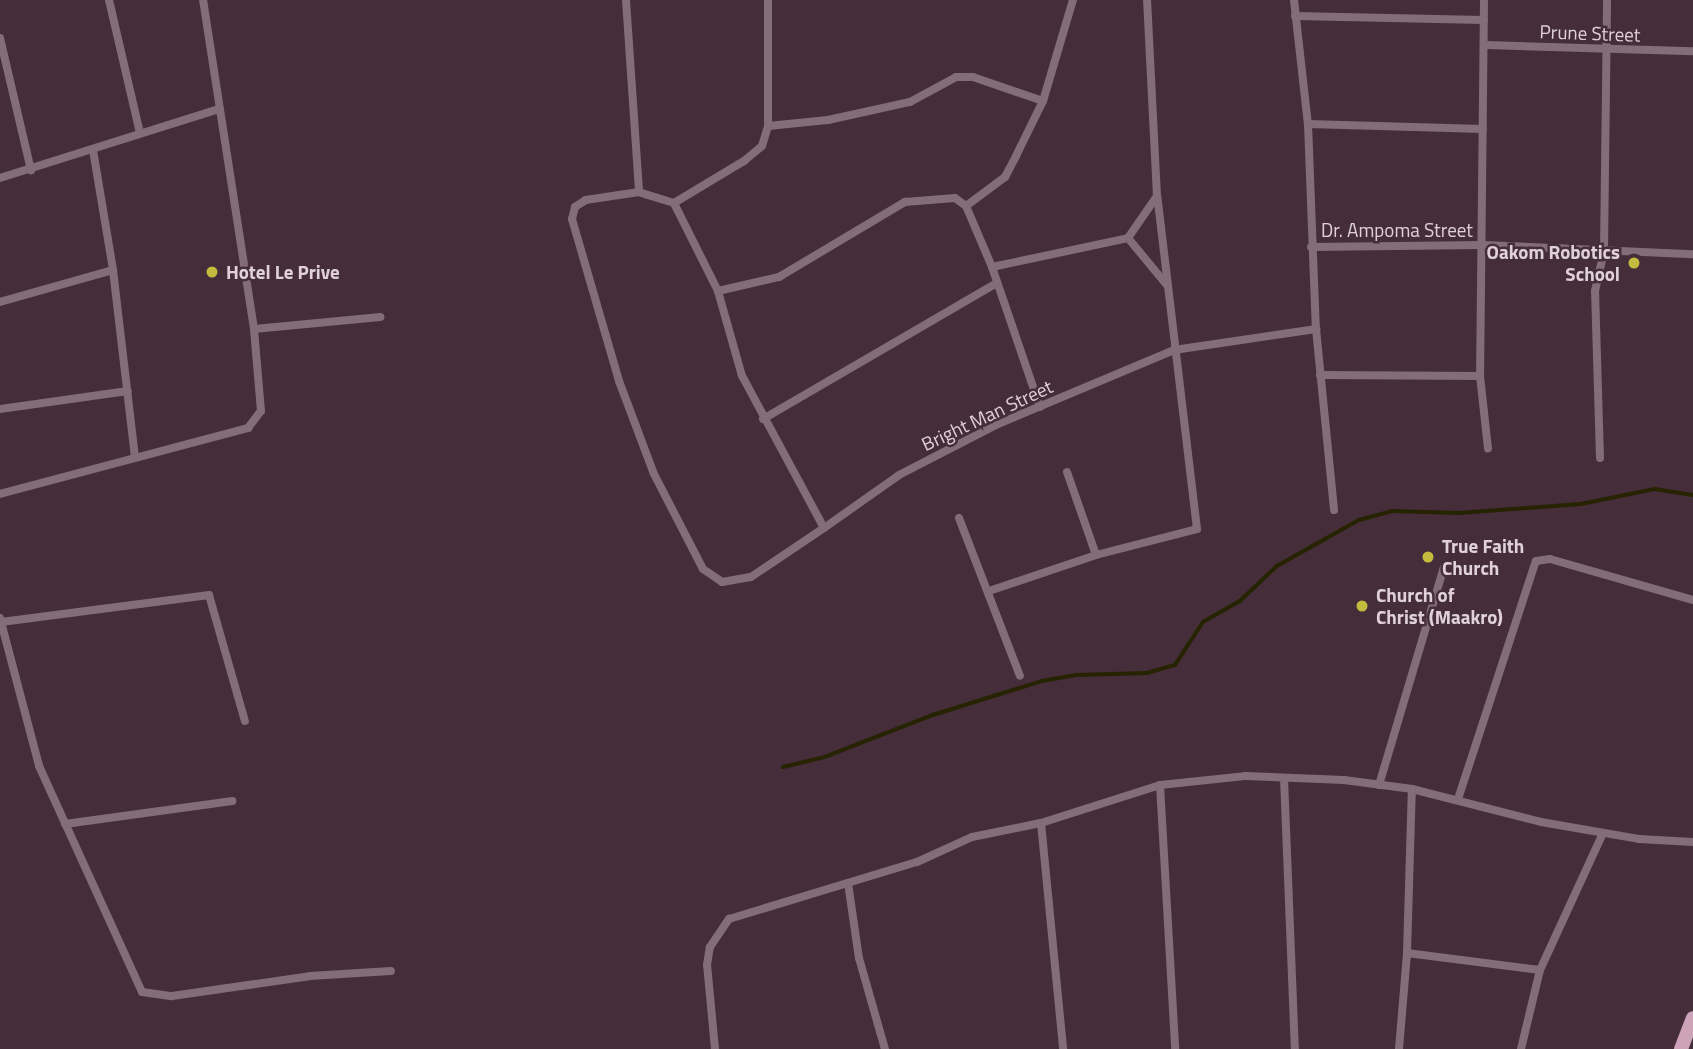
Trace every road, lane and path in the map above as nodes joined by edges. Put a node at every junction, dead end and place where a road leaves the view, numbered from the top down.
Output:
1 (109, 0) edge
2 (203, 0) edge
3 (626, 0) edge
4 (768, 0) edge
5 (1073, 0) edge
6 (1147, 0) edge
7 (1294, 0) edge
8 (1484, 0) edge
9 (1607, 0) edge
10 (1295, 16) junction
11 (1484, 20) junction
12 (0, 38) edge
13 (1486, 45) junction
14 (1607, 51) junction
15 (1693, 51) edge
16 (1043, 101) junction
17 (219, 110) junction
18 (1308, 124) junction
19 (768, 126) junction
20 (1483, 129) junction
21 (141, 134) junction
22 (93, 150) junction
23 (31, 170) junction
24 (0, 178) edge
25 (639, 192) junction
26 (1157, 196) junction
27 (674, 203) junction
28 (966, 206) junction
29 (1128, 237) junction
30 (1483, 245) junction
31 (1311, 247) junction
32 (1604, 251) junction
33 (1693, 254) edge
34 (992, 267) junction
35 (113, 270) junction
36 (997, 283) junction
37 (1167, 285) junction
38 (718, 291) junction
39 (0, 302) edge
40 (380, 317) dead end
41 (254, 329) junction
42 (1316, 329) junction
43 (1174, 350) junction
44 (1320, 375) junction
45 (1480, 376) junction
46 (128, 391) junction
47 (1040, 407) junction
48 (0, 410) edge
49 (762, 419) junction
50 (1488, 449) dead end
51 (135, 456) junction
52 (1600, 458) dead end
53 (1067, 472) dead end
54 (0, 494) edge
55 (1334, 510) dead end
56 (958, 518) dead end
57 (824, 528) junction
58 (1096, 555) junction
59 (1444, 567) dead end
60 (989, 591) junction
61 (1693, 600) edge
62 (0, 620) edge
63 (1020, 676) dead end
64 (245, 721) dead end
65 (1284, 778) junction
66 (1160, 785) junction
67 (1379, 785) junction
68 (1412, 789) junction
69 (1458, 799) junction
70 (232, 801) dead end
71 (1041, 823) junction
72 (65, 824) junction
73 (1603, 833) junction
74 (1693, 842) edge
75 (848, 883) junction
76 (1407, 953) junction
77 (1540, 970) junction
78 (391, 971) dead end
79 (1693, 1018) edge
80 (715, 1049) edge
81 (885, 1049) edge
82 (1063, 1049) edge
83 (1175, 1049) edge
84 (1295, 1049) edge
85 (1399, 1049) edge
86 (1521, 1049) edge
87 (1681, 1049) edge

1 - 21 street
2 - 17 street
3 - 25 street
4 - 19 street
5 - 16 street
6 - 26 street
7 - 10 street
8 - 11 street
9 - 14 street
10 - 11 street
10 - 18 street
11 - 13 street
12 - 23 street
13 - 14 street, Prune Street
13 - 20 street
14 - 15 street, Prune Street
14 - 32 street
16 - 19 street
16 - 28 street
17 - 21 street
17 - 41 street
18 - 20 street
18 - 31 street
19 - 27 street
20 - 30 street
21 - 22 street
22 - 23 street
22 - 35 street
23 - 24 street
25 - 27 street
25 - 57 street, Bright Man Street
26 - 29 street
26 - 37 street
27 - 38 street
28 - 34 street
28 - 38 street
29 - 34 street
29 - 37 street
30 - 31 street, Dr. Ampoma Street
30 - 32 street, Dr. Ampoma Street
30 - 45 street
31 - 42 street
32 - 33 street, Dr. Ampoma Street
32 - 52 street
34 - 36 street
35 - 39 street
35 - 46 street
36 - 47 street
36 - 49 street
37 - 43 street
38 - 49 street
40 - 41 street
41 - 51 street
42 - 43 street, Bright Man Street
42 - 44 street
43 - 47 street, Bright Man Street
43 - 58 street
44 - 45 street
44 - 55 street
45 - 50 street
46 - 48 street
46 - 51 street
47 - 57 street, Bright Man Street
49 - 57 street
51 - 54 street
53 - 58 street
56 - 60 street
58 - 60 street
59 - 67 street
60 - 63 street
61 - 69 street
62 - 64 street
62 - 72 street
65 - 66 street
65 - 67 street
65 - 84 street
66 - 71 street
66 - 83 street
67 - 68 street
68 - 69 street
68 - 76 street
69 - 73 street
70 - 72 street
71 - 75 street
71 - 82 street
72 - 78 street
73 - 74 street
73 - 77 street
75 - 80 street
75 - 81 street
76 - 77 street
76 - 85 street
77 - 86 street
79 - 87 main road

